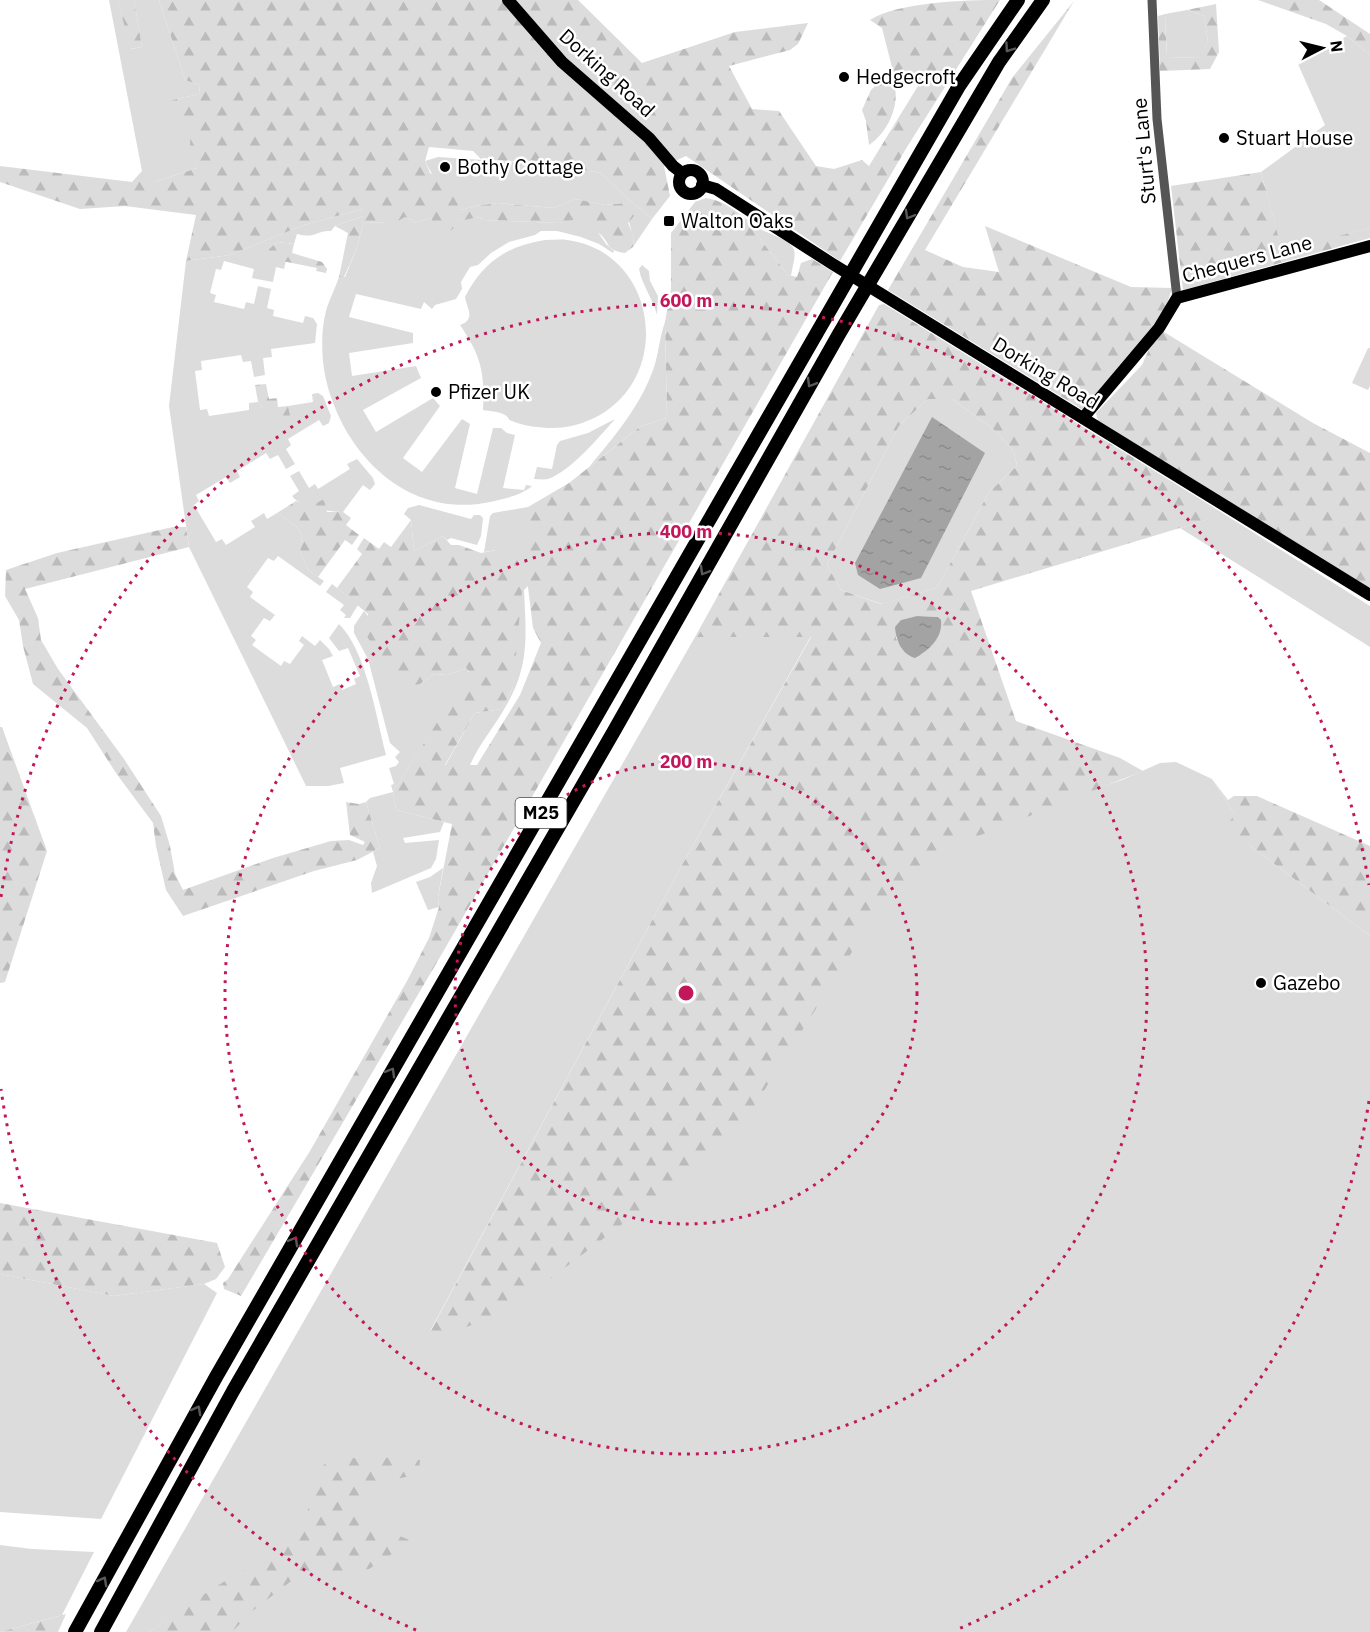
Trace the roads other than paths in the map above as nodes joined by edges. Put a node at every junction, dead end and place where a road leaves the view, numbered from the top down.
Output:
1 (508, 0) edge
2 (1018, 0) edge
3 (1043, 0) edge
4 (1152, 0) edge
5 (682, 173) junction
6 (702, 185) junction
7 (1370, 246) edge
8 (1177, 298) junction
9 (1083, 418) junction
10 (1370, 595) edge
11 (75, 1632) edge
12 (101, 1632) edge

1 - 5 main road, Dorking Road
11 -> 2 highway, M25
3 -> 12 highway, M25
4 - 8 street, Sturt's Lane
5 - 6 main road
5 - 6 main road
6 - 9 main road, Dorking Road
7 - 8 main road, Chequers Lane
8 - 9 main road, Chequers Lane
9 - 10 main road, Dorking Road

